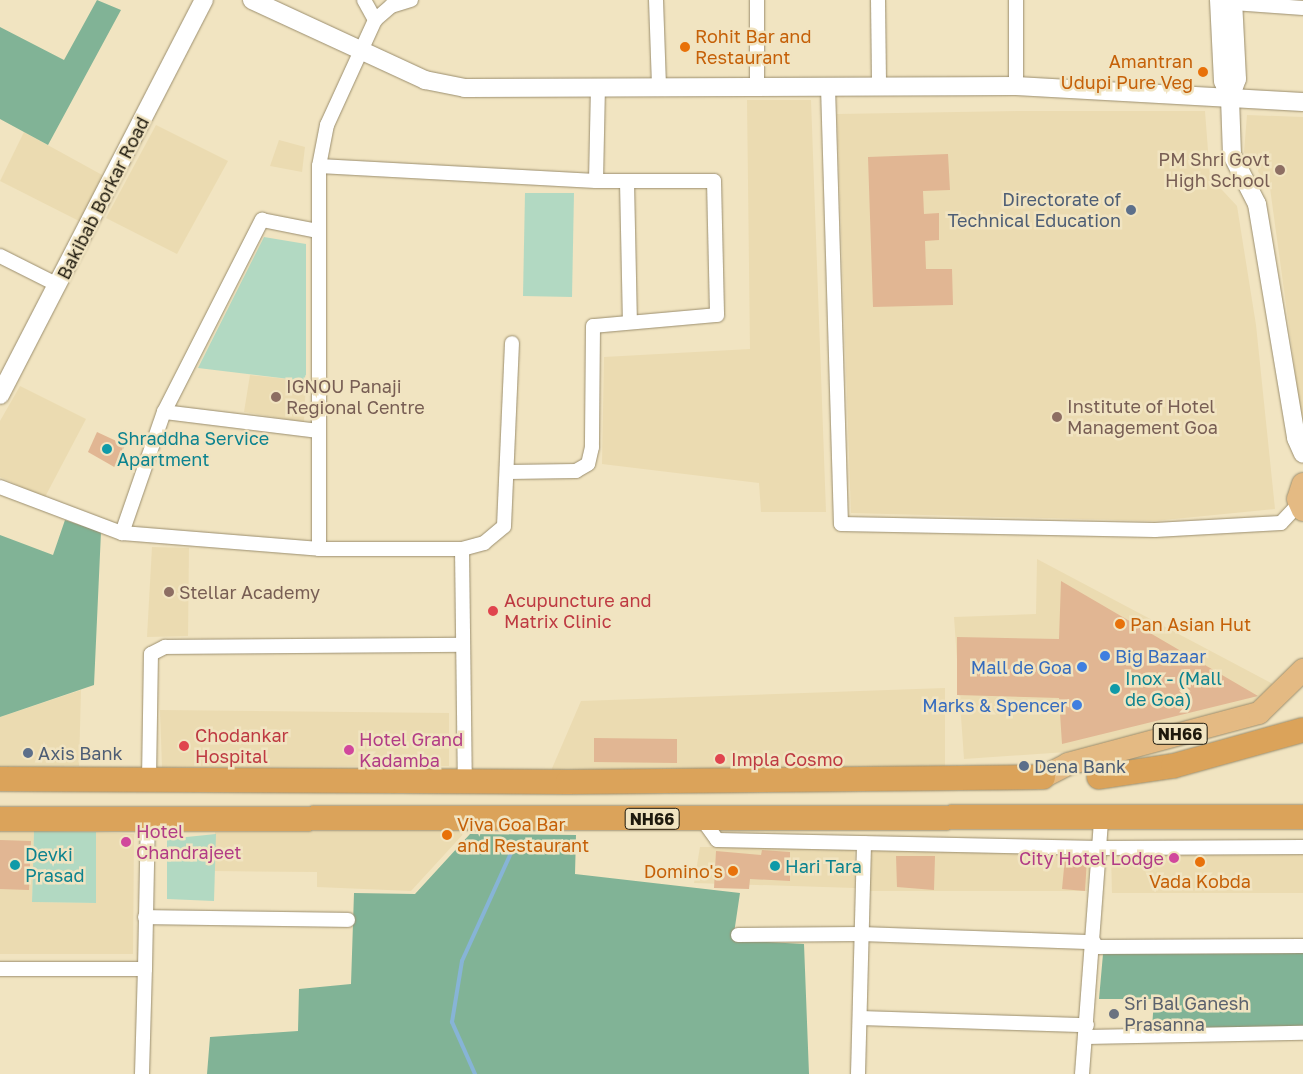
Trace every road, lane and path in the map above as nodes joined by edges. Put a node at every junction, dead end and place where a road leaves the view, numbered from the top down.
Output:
1 (204, 0) edge
2 (252, 0) edge
3 (364, 0) edge
4 (411, 0) edge
5 (656, 0) edge
6 (757, 0) edge
7 (878, 0) edge
8 (1016, 0) edge
9 (1229, 1) edge
10 (1303, 8) edge
11 (375, 20) junction
12 (360, 48) junction
13 (659, 86) junction
14 (1016, 86) junction
15 (598, 87) junction
16 (828, 87) junction
17 (879, 87) junction
18 (757, 88) junction
19 (1230, 98) junction
20 (1303, 102) edge
21 (319, 166) junction
22 (596, 181) junction
23 (627, 182) junction
24 (317, 231) junction
25 (0, 256) edge
26 (58, 285) junction
27 (630, 322) junction
28 (512, 343) dead end
29 (0, 396) edge
30 (164, 412) junction
31 (318, 431) junction
32 (1303, 454) edge
33 (508, 472) junction
34 (0, 487) edge
35 (1302, 499) edge
36 (122, 533) junction
37 (462, 548) junction
38 (318, 549) junction
39 (463, 645) junction
40 (1303, 670) edge
41 (1303, 730) edge
42 (1098, 777) dead end
43 (1043, 778) joint
44 (0, 779) edge
45 (149, 779) junction
46 (465, 781) junction
47 (1303, 817) edge
48 (0, 819) edge
49 (148, 819) junction
50 (702, 819) junction
51 (1101, 820) junction
52 (864, 843) junction
53 (1303, 847) edge
54 (1100, 848) junction
55 (145, 917) junction
56 (348, 920) dead end
57 (861, 934) junction
58 (738, 935) dead end
59 (1094, 944) junction
60 (1303, 946) edge
61 (0, 969) edge
62 (145, 969) junction
63 (860, 1018) junction
64 (1086, 1031) junction
65 (1303, 1033) edge
66 (142, 1074) edge
67 (858, 1074) edge
68 (1082, 1074) edge

1 - 26 street, Bakibab Borkar Road
2 - 12 street
3 - 11 street
4 - 11 street
5 - 13 street
6 - 18 street
7 - 17 street
8 - 14 street
9 - 10 street
9 - 19 street
11 - 12 street
12 - 15 street
12 - 21 street
13 - 15 street
13 - 18 street
14 - 17 street
14 - 19 street
15 - 22 street
16 - 17 street
16 - 18 street
16 - 35 street
19 - 20 street
19 - 32 street
21 - 22 street
21 - 24 street
22 - 23 street
23 - 27 street
23 - 27 street
24 - 30 street
24 - 31 street
25 - 26 street
26 - 29 street, Bakibab Borkar Road
27 - 33 street
28 - 33 street
30 - 31 street
30 - 36 street
31 - 38 street
33 - 37 street
34 - 36 street
36 - 38 street
37 - 38 street
37 - 39 street
39 - 45 street
39 - 46 street
40 - 43 main road, NH66
41 - 42 highway
43 - 46 highway, NH66
44 - 45 highway, NH66
45 - 46 highway, NH66
47 - 51 highway, NH66
48 - 49 highway, NH66
49 - 50 highway, NH66
49 - 55 street
50 - 51 highway, NH66
50 - 52 street
51 - 54 street
52 - 54 street
52 - 57 street
53 - 54 street
54 - 59 street
55 - 56 street
55 - 62 street
57 - 58 street
57 - 59 street
57 - 63 street
59 - 60 street
59 - 64 street
61 - 62 street
62 - 66 street
63 - 64 street
63 - 67 street
64 - 65 street
64 - 68 street

